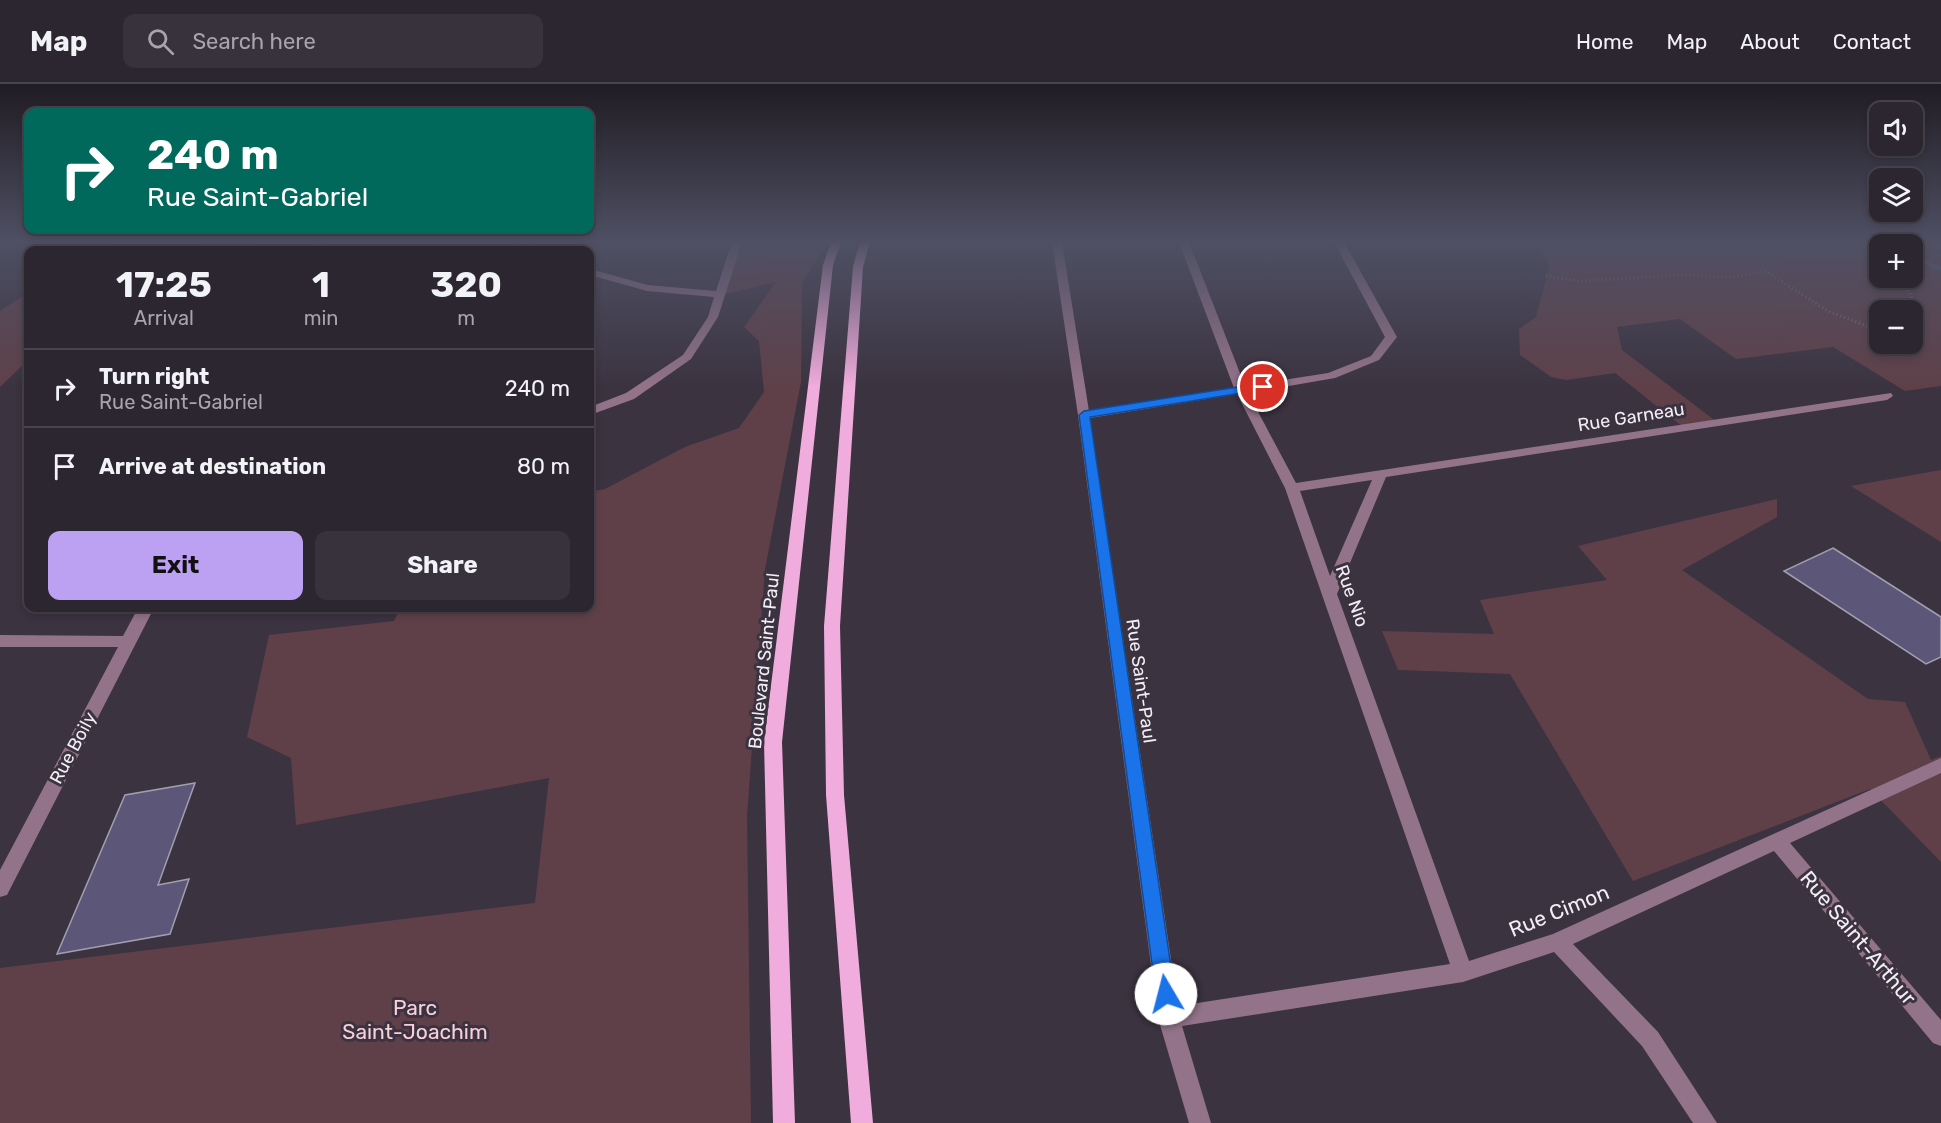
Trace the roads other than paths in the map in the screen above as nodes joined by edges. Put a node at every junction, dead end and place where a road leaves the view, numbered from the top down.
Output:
1 (673, 290) edge
2 (722, 290) edge
3 (825, 290) edge
4 (856, 290) edge
5 (1065, 290) edge
6 (1203, 290) edge
7 (1366, 290) edge
8 (721, 295) junction
9 (1241, 390) junction
10 (1887, 396) dead end
11 (594, 410) edge
12 (1084, 415) junction
13 (1381, 474) junction
14 (1292, 488) junction
15 (1330, 593) junction
16 (144, 612) edge
17 (0, 641) edge
18 (128, 642) junction
19 (1941, 765) edge
20 (1776, 840) junction
21 (0, 889) edge
22 (1557, 942) junction
23 (1463, 972) junction
24 (1169, 1018) junction
25 (1941, 1036) edge
26 (784, 1123) edge
27 (862, 1123) edge
28 (1200, 1123) edge
29 (1706, 1123) edge

1 - 8 street
2 - 8 street
3 - 26 main road, Boulevard Saint-Paul
4 - 27 main road
5 - 12 street, Rue Saint-Paul
6 - 9 street, Rue Nio
7 - 9 street
8 - 11 street
9 - 12 street
9 - 14 street, Rue Nio
10 - 13 street, Rue Garneau
12 - 24 street, Rue Saint-Paul
13 - 14 street, Rue Garneau
13 - 15 street
14 - 15 street, Rue Nio
15 - 23 street, Rue Nio
16 - 18 street, Rue Boily
17 - 18 street
18 - 21 street, Rue Boily
19 - 20 street, Rue Cimon
20 - 22 street, Rue Cimon
20 - 25 street, Rue Saint-Arthur
22 - 23 street, Rue Cimon
22 - 29 street
23 - 24 street, Rue Cimon
24 - 28 street, Rue Saint-Paul

